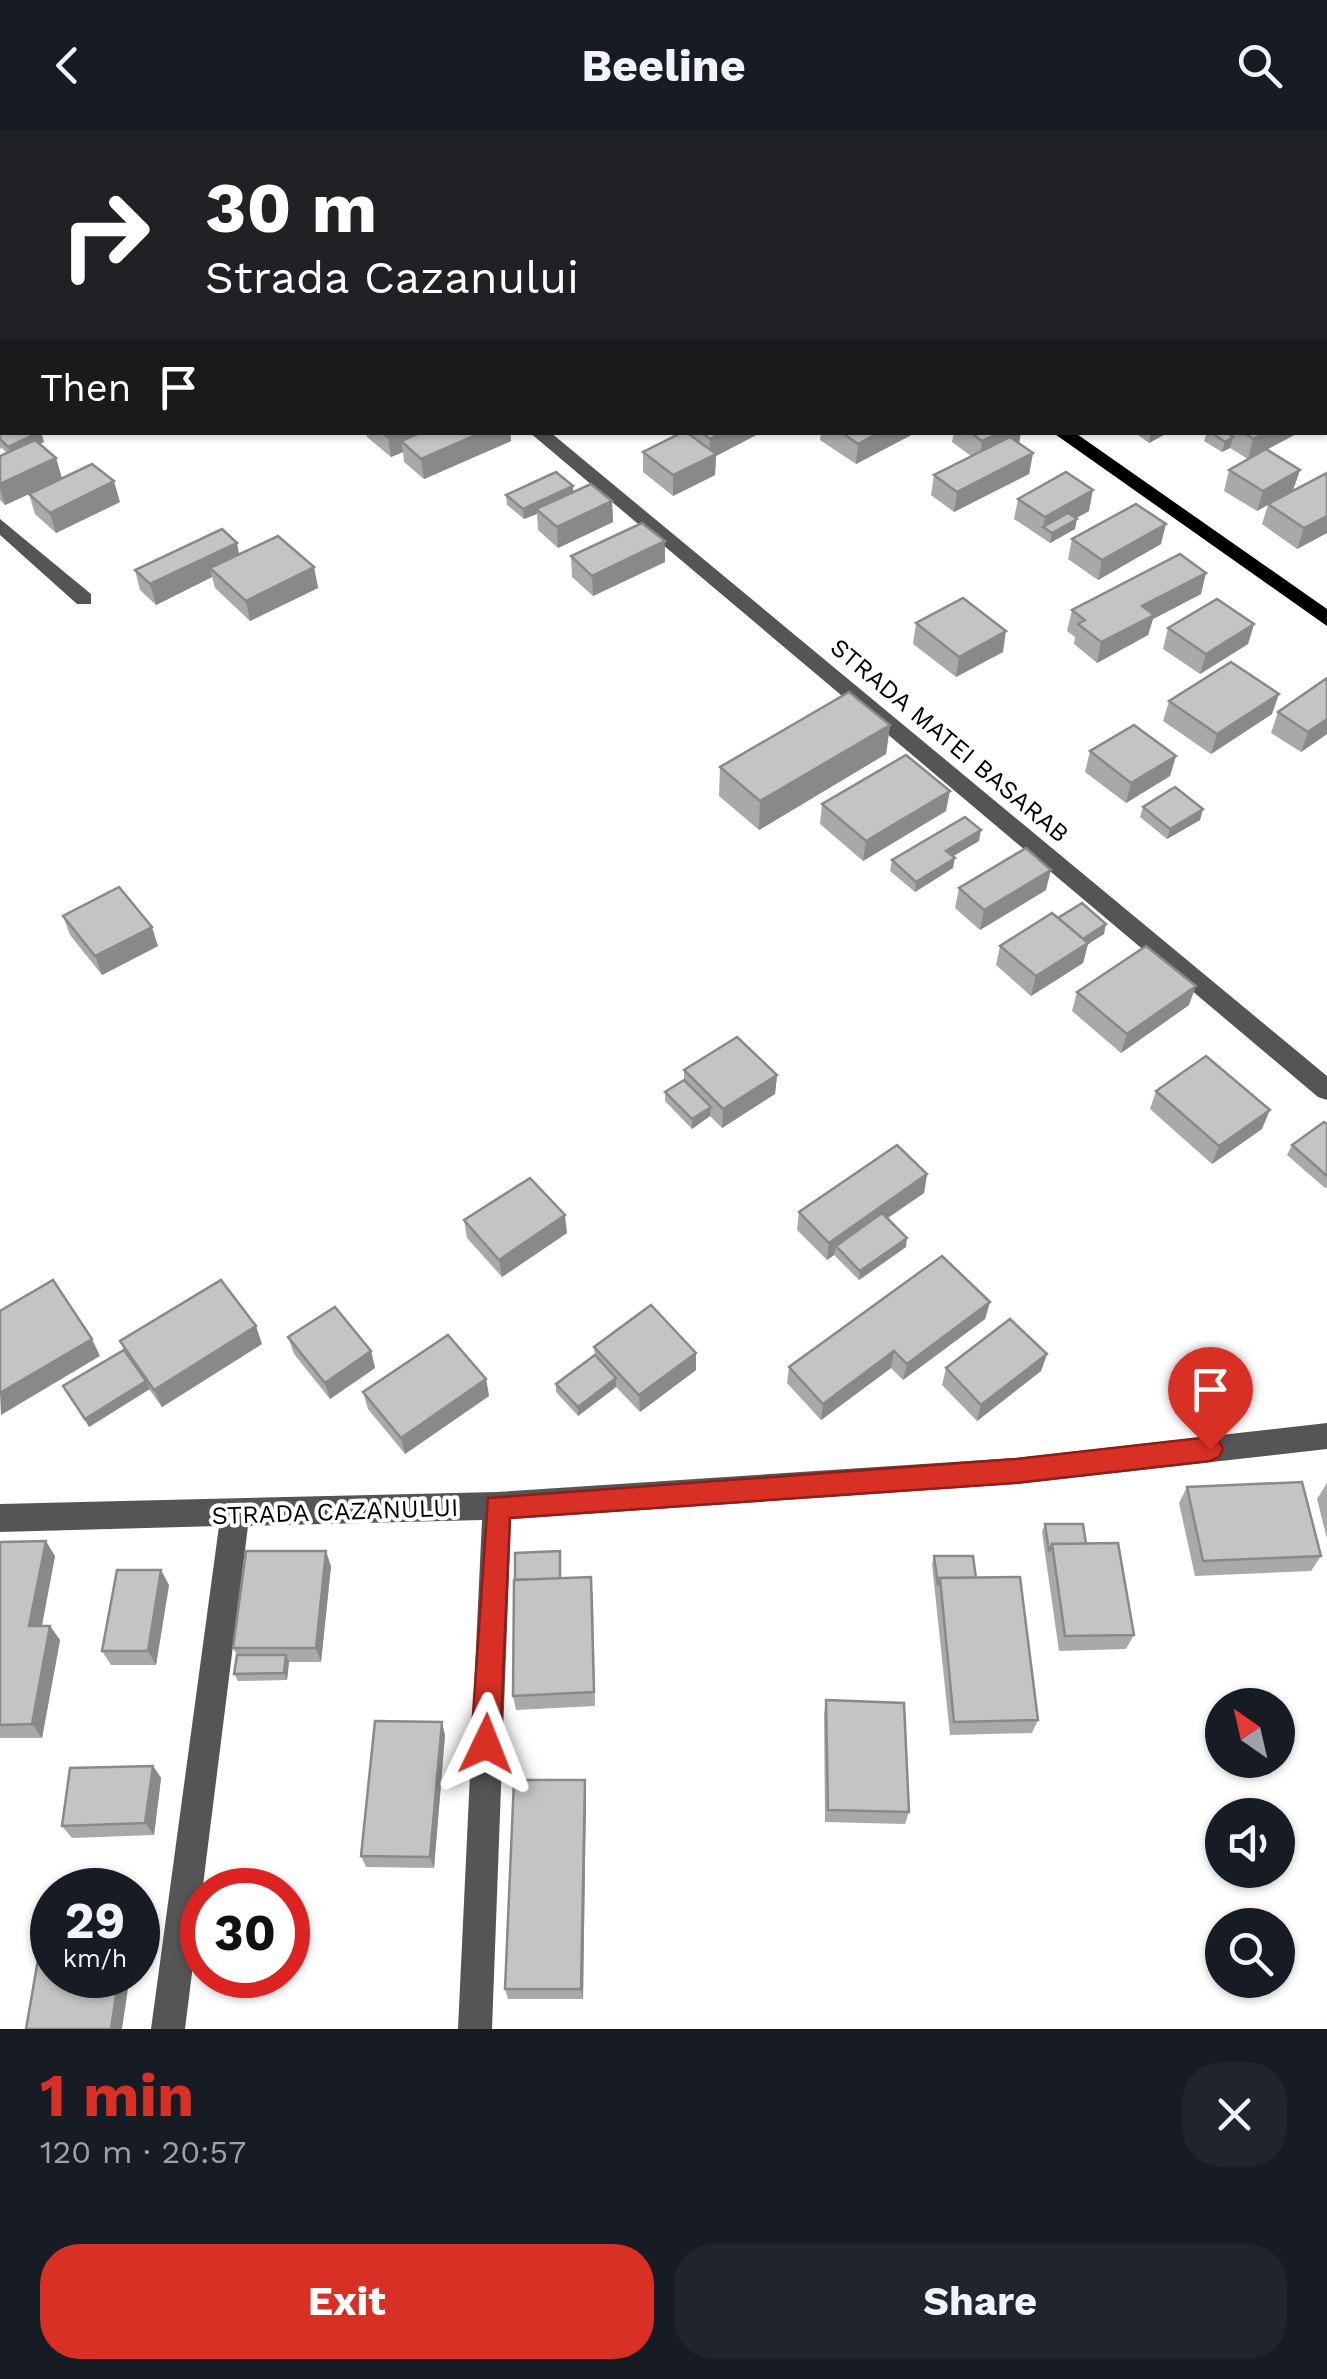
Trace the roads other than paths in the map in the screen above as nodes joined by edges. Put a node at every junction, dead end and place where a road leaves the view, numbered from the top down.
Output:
1 (542, 435) edge
2 (1065, 435) edge
3 (0, 525) edge
4 (84, 598) dead end
5 (1327, 619) edge
6 (1327, 1090) edge
7 (1327, 1436) edge
8 (497, 1506) junction
9 (235, 1515) junction
10 (0, 1518) edge
11 (168, 2029) edge
12 (475, 2029) edge

1 - 6 street, STRADA MATEI BASARAB
2 - 5 main road
3 - 4 street
7 - 8 street, STRADA CAZANULUI
8 - 9 street, STRADA CAZANULUI
8 - 12 street
9 - 10 street, STRADA CAZANULUI
9 - 11 street

